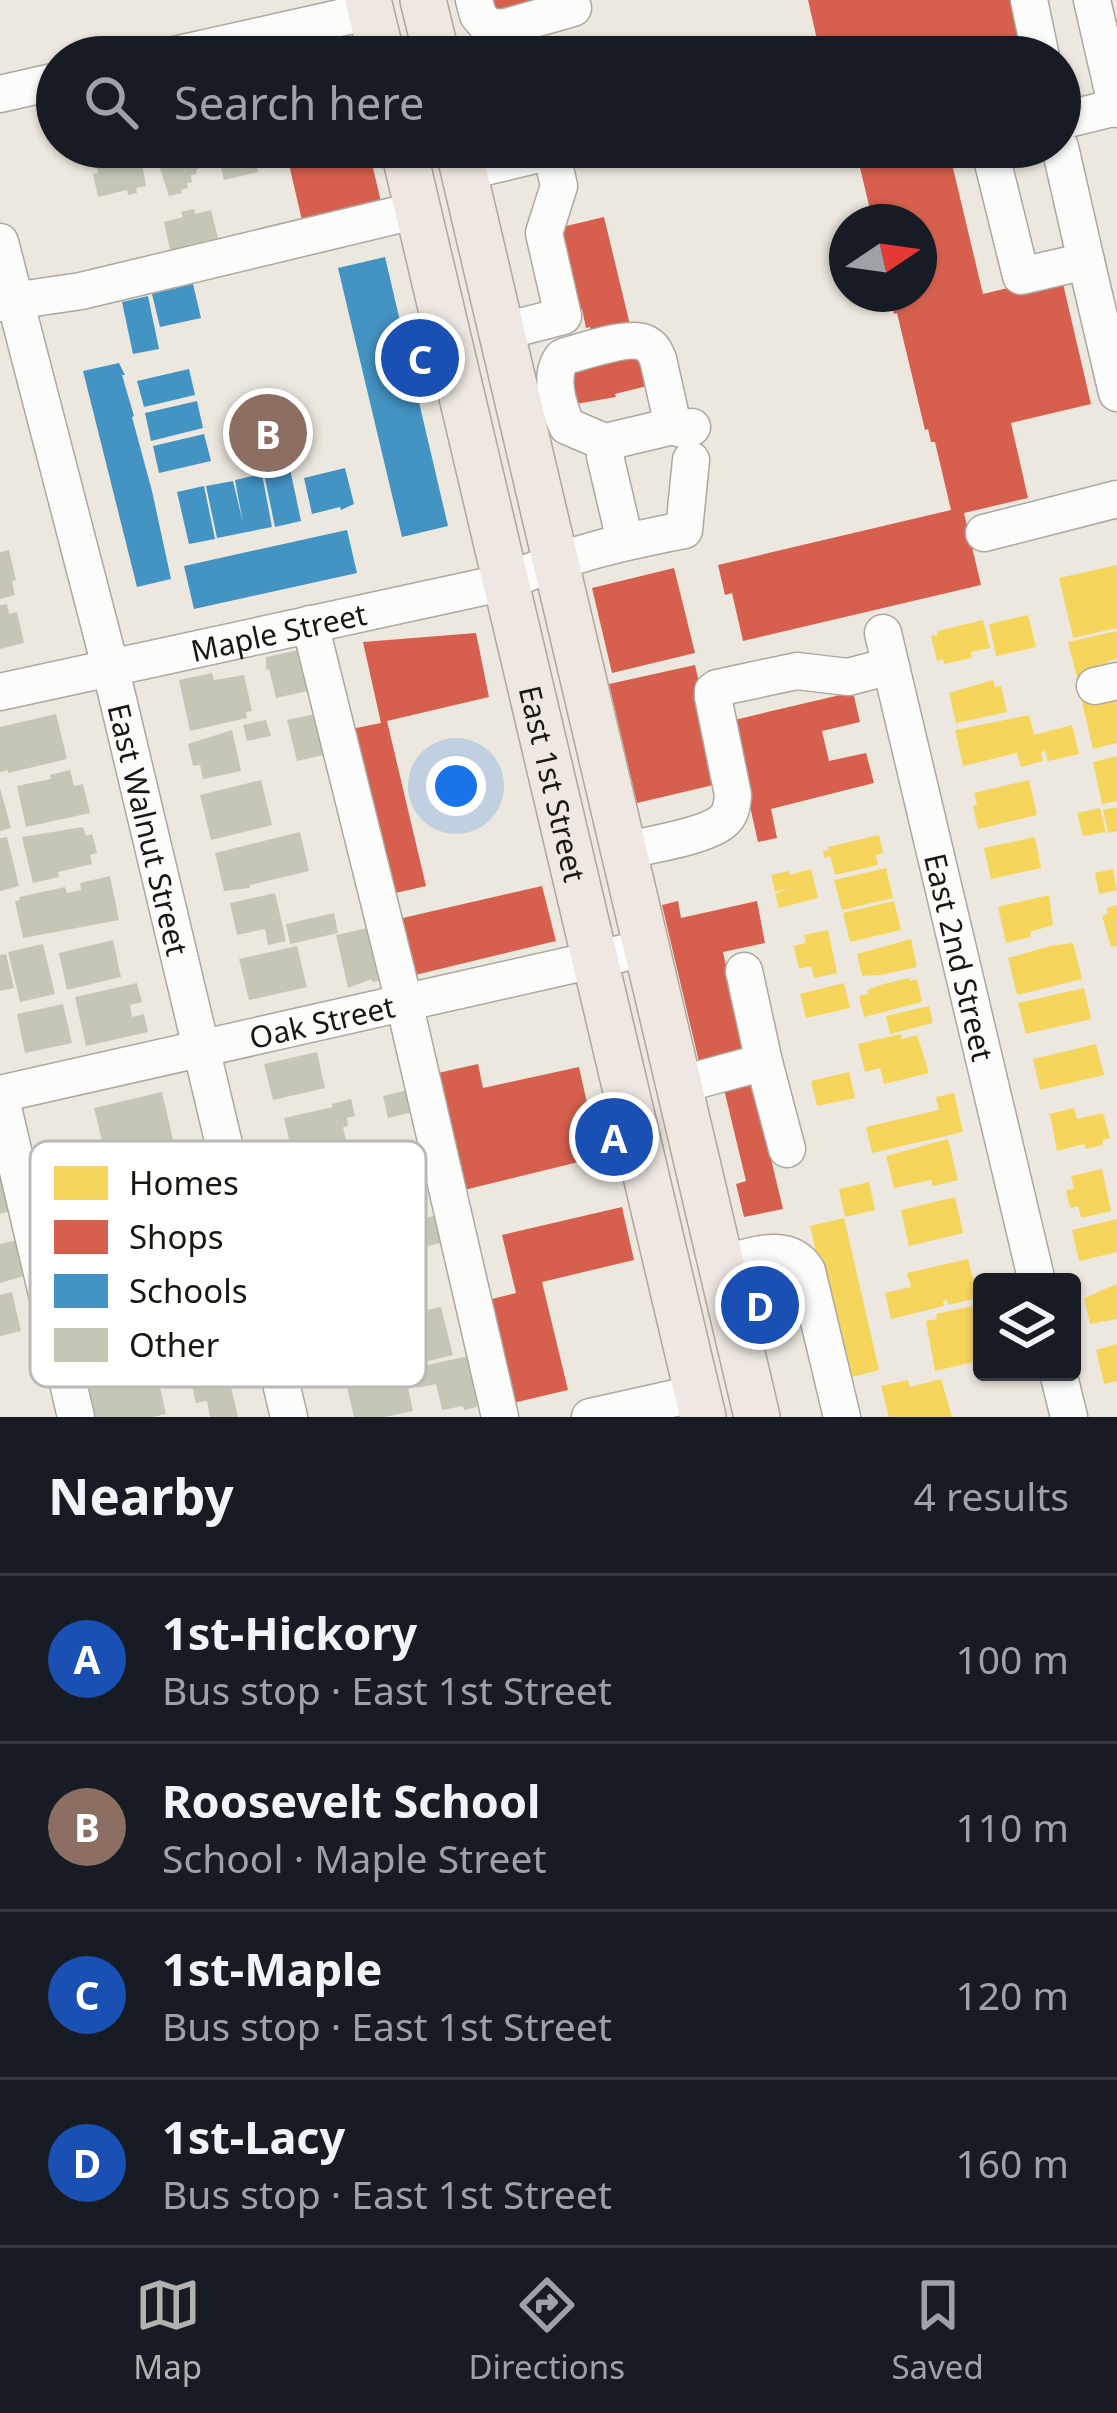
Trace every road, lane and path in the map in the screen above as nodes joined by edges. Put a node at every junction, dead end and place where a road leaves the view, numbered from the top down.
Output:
1 (423, 0) edge
2 (474, 0) edge
3 (1029, 0) edge
4 (370, 5) edge
5 (573, 8) dead end
6 (1102, 12) edge
7 (306, 13) edge
8 (233, 36) edge
9 (377, 36) edge
10 (432, 36) edge
11 (1037, 36) edge
12 (36, 86) edge
13 (0, 94) edge
14 (1117, 108) edge
15 (1081, 116) edge
16 (408, 168) edge
17 (463, 168) edge
18 (560, 168) edge
19 (993, 168) edge
20 (1065, 168) edge
21 (418, 210) junction
22 (0, 242) edge
23 (1086, 261) junction
24 (7, 301) edge
25 (501, 332) junction
26 (1117, 393) edge
27 (687, 438) junction
28 (609, 444) junction
29 (1117, 500) edge
30 (984, 533) dead end
31 (625, 542) junction
32 (555, 560) junction
33 (506, 582) junction
34 (310, 624) junction
35 (110, 666) junction
36 (0, 692) edge
37 (623, 851) junction
38 (646, 948) junction
39 (595, 959) junction
40 (744, 971) dead end
41 (404, 1003) junction
42 (201, 1048) junction
43 (764, 1062) junction
44 (679, 1085) junction
45 (0, 1095) edge
46 (223, 1141) edge
47 (787, 1149) dead end
48 (30, 1222) edge
49 (720, 1264) junction
50 (1035, 1273) edge
51 (1060, 1381) edge
52 (69, 1387) edge
53 (282, 1387) edge
54 (700, 1405) edge
55 (614, 1414) edge
56 (76, 1417) edge
57 (289, 1417) edge
58 (500, 1417) edge
59 (757, 1417) edge
60 (842, 1417) edge
61 (1069, 1417) edge

1 - 10 main road
2 - 5 street
3 - 11 street
4 - 7 street
4 - 9 main road
6 - 14 street
7 - 8 street
12 - 13 street
14 - 15 street
16 - 21 main road, East 1st Street
17 - 25 main road, East 1st Street
18 - 25 street
19 - 23 street
20 - 23 street
21 - 24 street
21 - 33 main road, East 1st Street
22 - 24 street, East Walnut Street
23 - 26 street
24 - 35 street, East Walnut Street
25 - 32 main road, East 1st Street
27 - 28 street
27 - 28 street
27 - 31 street, Maple Street
28 - 31 street
29 - 30 street
31 - 32 street, Maple Street
32 - 33 street, Maple Street
32 - 37 main road, East 1st Street
33 - 34 street, Maple Street
33 - 39 main road, East 1st Street
34 - 35 street, Maple Street
34 - 41 street
35 - 36 street, Maple Street
35 - 42 street, East Walnut Street
37 - 38 main road, East 1st Street
37 - 50 street, East 2nd Street
38 - 39 street, Oak Street
38 - 44 main road, East 1st Street
39 - 41 street, Oak Street
39 - 54 main road, East 1st Street
40 - 43 street
41 - 42 street, Oak Street
41 - 58 street
42 - 45 street, Oak Street
42 - 46 street, East Walnut Street
43 - 44 street
43 - 47 street
44 - 49 main road, East 1st Street
45 - 48 street
49 - 59 main road, East 1st Street
49 - 60 street
51 - 61 street
52 - 56 street
53 - 57 street, East Walnut Street
54 - 55 street

